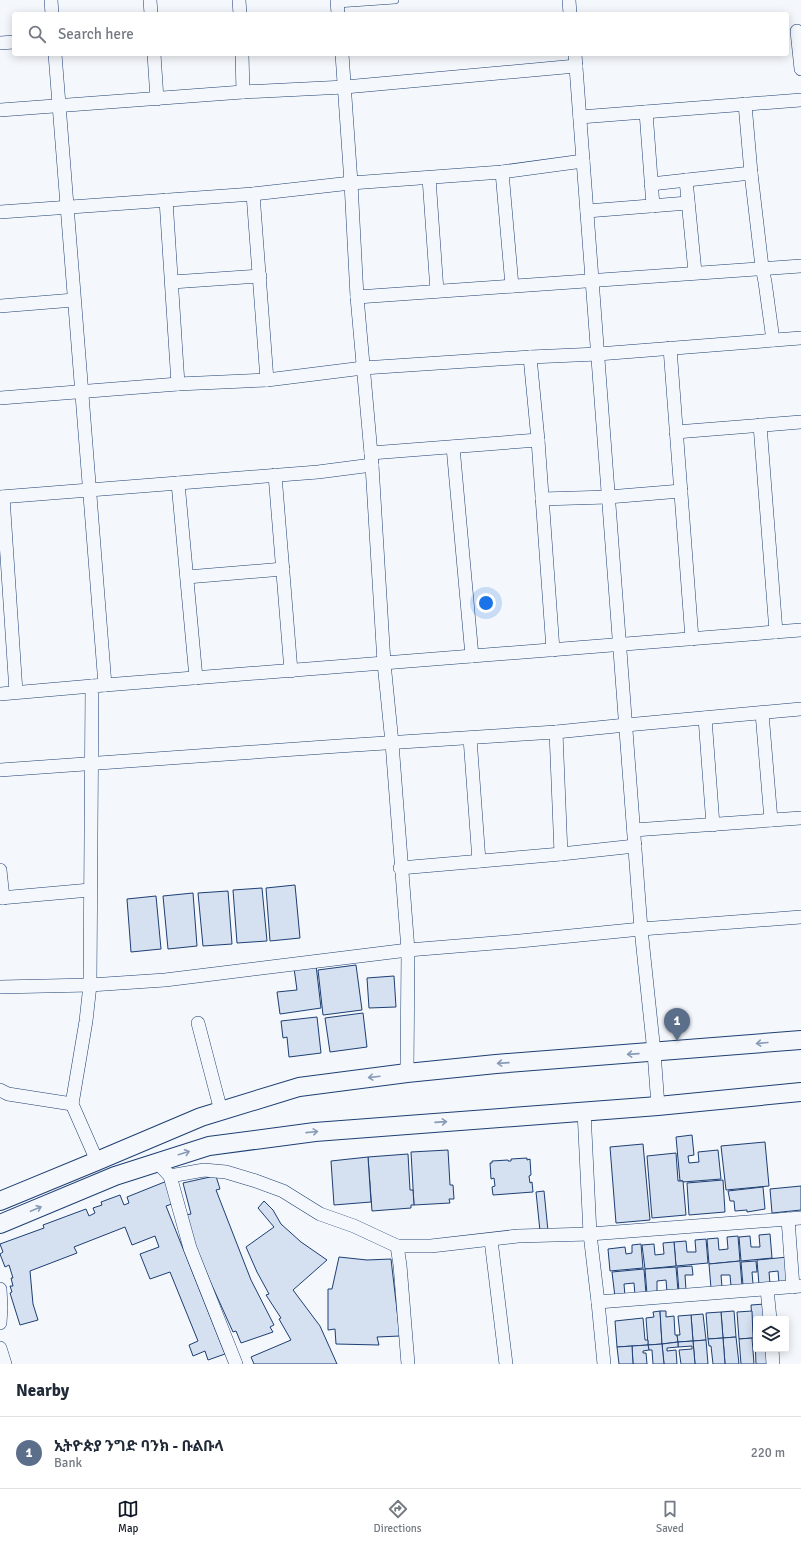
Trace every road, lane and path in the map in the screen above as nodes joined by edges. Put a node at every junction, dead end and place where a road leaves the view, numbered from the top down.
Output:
1 (51, 0) edge
2 (150, 0) edge
3 (239, 0) edge
4 (395, 0) edge
5 (569, 0) edge
6 (337, 6) edge
7 (52, 12) edge
8 (151, 12) edge
9 (240, 12) edge
10 (570, 12) edge
11 (795, 31) edge
12 (12, 42) edge
13 (0, 43) edge
14 (55, 56) edge
15 (154, 56) edge
16 (242, 56) edge
17 (342, 56) edge
18 (575, 60) edge
19 (801, 69) edge
20 (345, 87) junction
21 (243, 92) junction
22 (157, 99) junction
23 (801, 100) edge
24 (745, 104) junction
25 (58, 105) junction
26 (0, 110) edge
27 (646, 112) junction
28 (580, 117) junction
29 (583, 161) junction
30 (502, 172) junction
31 (751, 174) junction
32 (429, 178) junction
33 (686, 180) junction
34 (351, 184) junction
35 (652, 184) junction
36 (253, 194) junction
37 (166, 200) junction
38 (688, 204) junction
39 (653, 206) junction
40 (67, 207) junction
41 (587, 211) junction
42 (0, 212) edge
43 (801, 266) edge
44 (762, 267) junction
45 (695, 272) junction
46 (260, 276) junction
47 (592, 281) junction
48 (172, 282) junction
49 (512, 286) junction
50 (437, 291) junction
51 (357, 297) junction
52 (74, 300) junction
53 (0, 306) edge
54 (801, 338) edge
55 (773, 340) junction
56 (670, 348) junction
57 (598, 354) junction
58 (530, 357) junction
59 (363, 368) junction
60 (267, 380) junction
61 (178, 384) junction
62 (82, 392) junction
63 (0, 398) edge
64 (801, 422) edge
65 (760, 425) junction
66 (676, 432) junction
67 (538, 440) junction
68 (453, 446) junction
69 (371, 459) junction
70 (275, 475) junction
71 (178, 483) junction
72 (90, 490) junction
73 (680, 491) junction
74 (2, 497) edge
75 (608, 497) junction
76 (542, 500) junction
77 (283, 569) junction
78 (187, 577) junction
79 (5, 594) edge
80 (801, 630) edge
81 (776, 632) junction
82 (692, 639) junction
83 (620, 645) junction
84 (553, 650) junction
85 (472, 656) junction
86 (384, 663) junction
87 (290, 671) junction
88 (196, 678) junction
89 (98, 686) junction
90 (16, 692) junction
91 (0, 694) edge
92 (801, 709) edge
93 (762, 713) junction
94 (705, 718) junction
95 (626, 724) junction
96 (556, 732) junction
97 (470, 738) junction
98 (392, 743) junction
99 (92, 764) junction
100 (0, 770) edge
101 (801, 818) edge
102 (771, 820) junction
103 (713, 826) junction
104 (634, 830) junction
105 (635, 846) junction
106 (561, 854) junction
107 (479, 861) junction
108 (400, 868) junction
109 (0, 870) edge
110 (90, 890) junction
111 (1, 898) edge
112 (801, 917) edge
113 (641, 928) junction
114 (408, 950) junction
115 (90, 985) junction
116 (0, 987) edge
117 (198, 1023) dead end
118 (801, 1040) edge
119 (654, 1052) junction
120 (407, 1073) junction
121 (0, 1090) edge
122 (801, 1092) edge
123 (72, 1104) junction
124 (658, 1106) junction
125 (221, 1111) junction
126 (584, 1111) junction
127 (97, 1162) junction
128 (156, 1162) junction
129 (170, 1176) junction
130 (0, 1201) edge
131 (801, 1218) edge
132 (788, 1219) junction
133 (0, 1224) edge
134 (590, 1234) junction
135 (491, 1240) junction
136 (397, 1246) junction
137 (797, 1286) edge
138 (767, 1288) junction
139 (0, 1289) edge
140 (598, 1302) junction
141 (770, 1316) edge
142 (0, 1323) edge
143 (0, 1348) edge
144 (772, 1352) edge
145 (5, 1364) edge
146 (236, 1364) edge
147 (408, 1364) edge
148 (506, 1364) edge
149 (604, 1364) edge
150 (773, 1364) edge

1 - 7 street
2 - 8 street
3 - 9 street
4 - 6 lane
5 - 10 street
11 - 19 street
12 - 13 street
14 - 25 street
15 - 22 street
16 - 21 street
17 - 20 street
18 - 20 street
18 - 28 street
20 - 21 street
20 - 34 street
21 - 22 street
22 - 25 street
23 - 24 street
24 - 27 street
24 - 31 street
25 - 26 street
25 - 40 street
27 - 28 street
27 - 35 street
28 - 29 street
29 - 30 street
29 - 41 street
30 - 32 street
30 - 49 street
31 - 33 street
31 - 44 street
32 - 34 street
32 - 50 street
33 - 35 street
33 - 38 street
34 - 36 street
34 - 51 street
35 - 39 street
36 - 37 street
36 - 46 street
37 - 40 street
37 - 48 street
38 - 39 street
38 - 45 street
39 - 41 street
40 - 42 street
40 - 52 street
41 - 47 street
43 - 44 street
44 - 45 street
44 - 55 street
45 - 47 street
46 - 48 street
46 - 60 street
47 - 49 street
47 - 57 street
48 - 61 street
49 - 50 street
50 - 51 street
51 - 59 street
52 - 53 street
52 - 62 street
54 - 55 street
55 - 56 street
56 - 57 street
56 - 66 street
57 - 58 street
57 - 75 street
58 - 59 street
58 - 67 street
59 - 60 street
59 - 69 street
60 - 61 street
61 - 62 street
62 - 63 street
62 - 72 street
64 - 65 street
65 - 66 street
65 - 81 street
66 - 73 street
67 - 68 street
67 - 76 street
68 - 69 street
68 - 85 street
69 - 70 street
69 - 86 street
70 - 71 street
70 - 77 street
71 - 72 street
71 - 78 street
72 - 74 street
72 - 89 street
73 - 75 street
73 - 82 street
74 - 79 street
75 - 76 street
75 - 83 street
76 - 84 street
77 - 78 street
77 - 87 street
78 - 88 street
79 - 90 street
80 - 81 street
81 - 82 street
82 - 83 street
83 - 84 street
83 - 95 street
84 - 85 street
85 - 86 street
86 - 87 street
86 - 98 street
87 - 88 street
88 - 89 street
89 - 90 street
89 - 99 street
90 - 91 street
92 - 93 street
93 - 94 street
93 - 102 street
94 - 95 street
94 - 103 street
95 - 96 street
95 - 104 street
96 - 97 street
96 - 106 street
97 - 98 street
97 - 107 street
98 - 99 street
98 - 108 street
99 - 100 street
99 - 110 street
101 - 102 street
102 - 103 street
103 - 104 street
104 - 105 street
105 - 106 street
105 - 113 street
106 - 107 street
107 - 108 street
108 - 114 street
109 - 111 street
110 - 111 street
110 - 115 street
112 - 113 street
113 - 114 street
113 - 119 street
114 - 115 street
114 - 120 street
115 - 116 street
115 - 123 street
117 - 125 street
118 -> 119 main road
119 -> 120 main road
119 - 124 street
120 -> 125 main road
121 - 123 street
122 - 124 main road
123 - 127 street
124 - 126 main road
125 - 127 main road
128 -> 126 main road
126 - 134 street
127 - 130 main road
128 - 129 street
133 -> 128 main road
129 - 136 street
129 - 146 street
131 - 132 street
132 - 134 street
132 - 137 street
134 - 135 street
134 - 140 street
135 - 136 street
135 - 148 street
136 - 147 street
137 - 138 street
138 - 140 street
138 - 141 street
139 - 142 street
140 - 149 street
143 - 145 street
144 - 150 street

